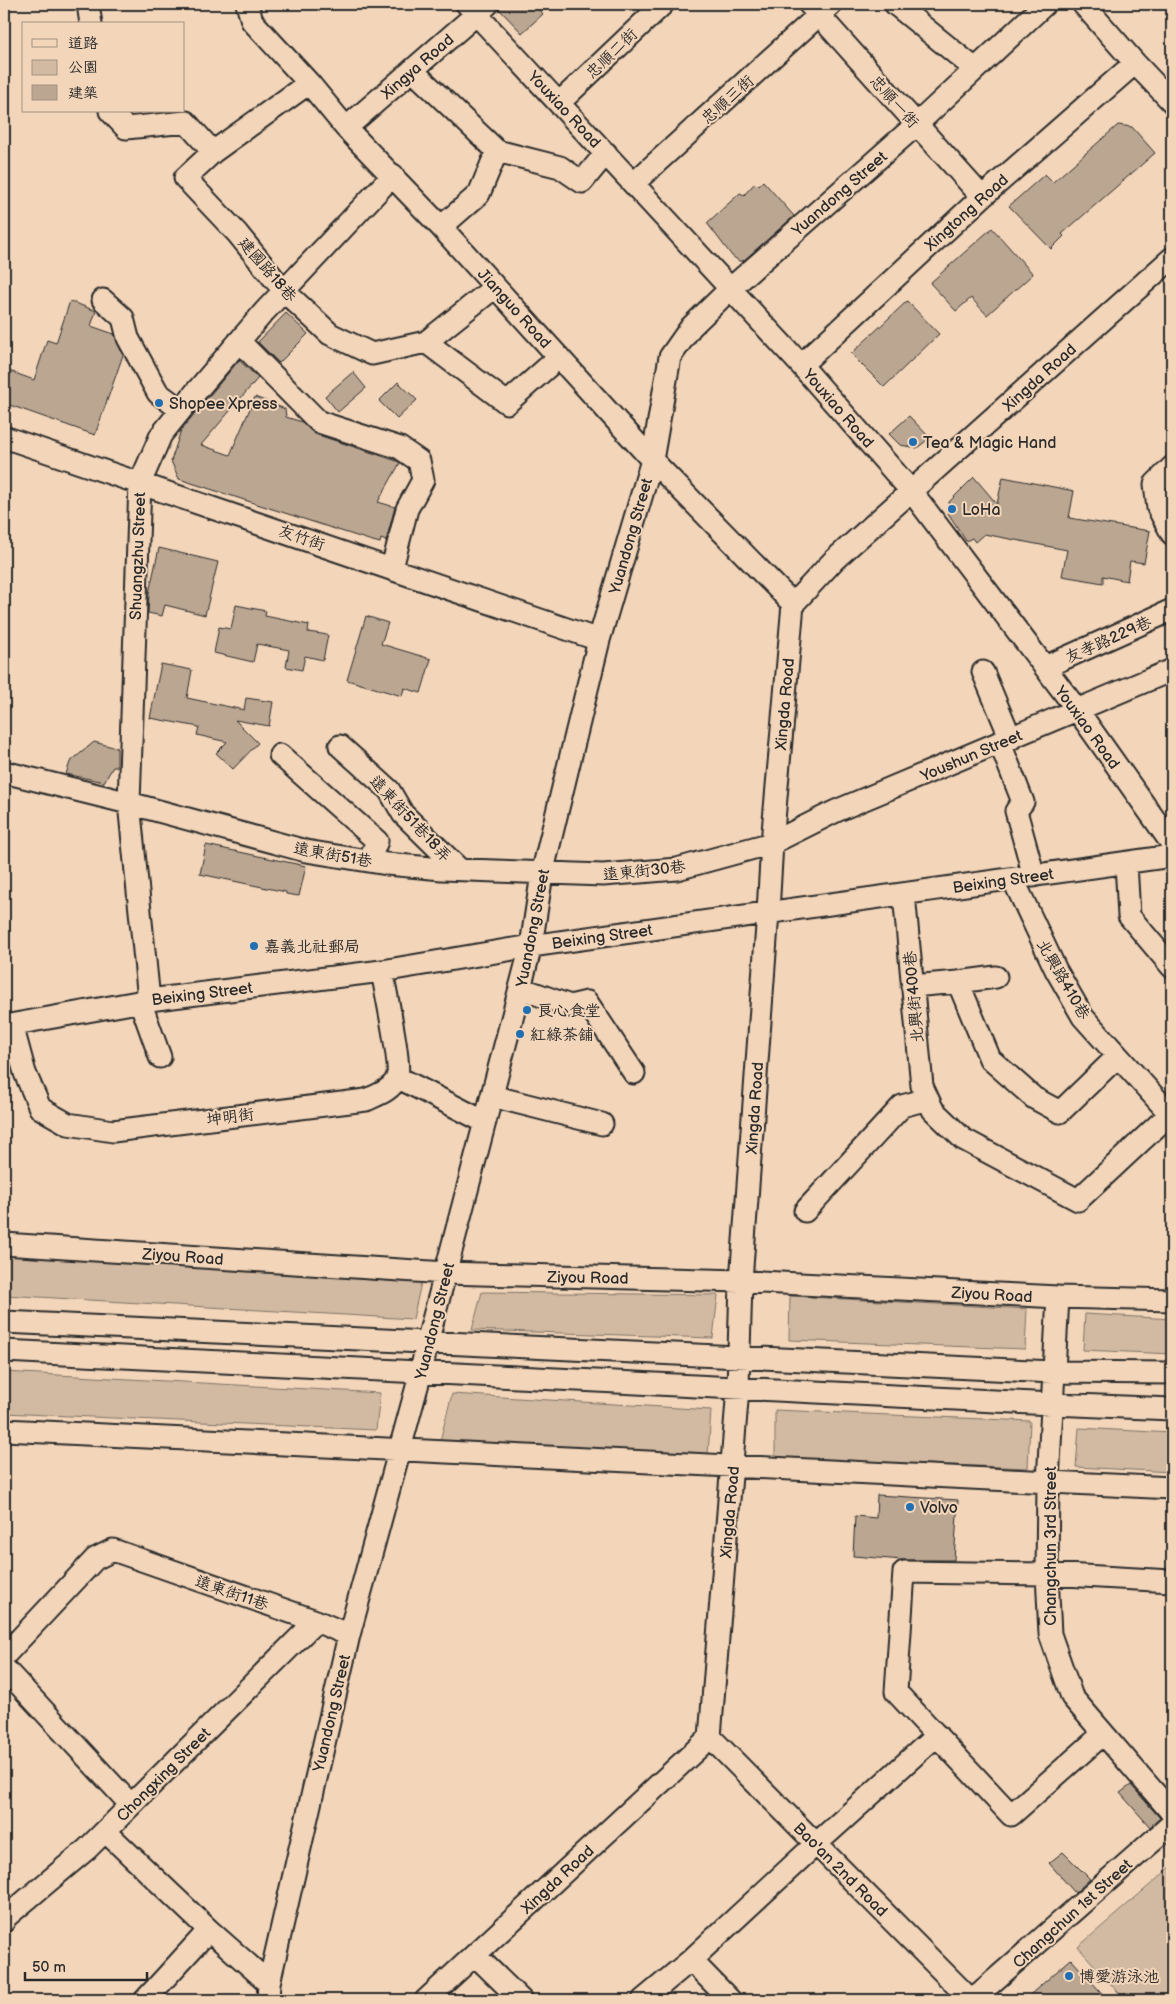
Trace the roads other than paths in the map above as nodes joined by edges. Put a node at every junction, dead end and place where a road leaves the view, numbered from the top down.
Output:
1 (88, 4) edge
2 (247, 4) edge
3 (663, 4) edge
4 (896, 4) edge
5 (1045, 4) edge
6 (1083, 4) edge
7 (477, 7) edge
8 (820, 8) edge
9 (91, 22) edge
10 (1135, 63) junction
11 (975, 69) junction
12 (412, 70) junction
13 (308, 83) junction
14 (1172, 102) edge
15 (559, 103) junction
16 (111, 112) edge
17 (916, 125) junction
18 (346, 128) junction
19 (497, 151) junction
20 (213, 152) junction
21 (606, 153) junction
22 (393, 175) junction
23 (634, 183) junction
24 (982, 197) junction
25 (441, 227) junction
26 (1172, 258) edge
27 (495, 287) junction
28 (730, 288) junction
29 (284, 291) junction
30 (103, 300) dead end
31 (239, 341) junction
32 (426, 342) junction
33 (559, 357) junction
34 (801, 365) junction
35 (181, 410) junction
36 (4, 437) edge
37 (652, 460) junction
38 (1172, 467) edge
39 (140, 483) junction
40 (912, 492) junction
41 (1172, 534) edge
42 (392, 568) junction
43 (793, 604) junction
44 (1172, 610) edge
45 (599, 640) junction
46 (1045, 667) junction
47 (1172, 670) edge
48 (983, 672) dead end
49 (1078, 711) junction
50 (1005, 741) junction
51 (340, 746) dead end
52 (280, 755) dead end
53 (4, 772) edge
54 (129, 803) junction
55 (772, 843) junction
56 (1172, 844) edge
57 (1172, 856) edge
58 (369, 861) junction
59 (1126, 863) junction
60 (459, 869) junction
61 (542, 874) junction
62 (1034, 876) junction
63 (1013, 879) junction
64 (904, 894) junction
65 (768, 912) junction
66 (531, 946) junction
67 (1172, 967) edge
68 (382, 971) junction
69 (996, 977) dead end
70 (958, 982) junction
71 (912, 986) junction
72 (520, 988) junction
73 (145, 1001) junction
74 (8, 1025) edge
75 (160, 1057) dead end
76 (1117, 1057) junction
77 (634, 1073) dead end
78 (397, 1077) junction
79 (492, 1096) junction
80 (928, 1098) junction
81 (1171, 1113) edge
82 (485, 1122) junction
83 (602, 1124) dead end
84 (805, 1211) dead end
85 (4, 1244) edge
86 (446, 1273) junction
87 (741, 1280) junction
88 (1058, 1297) junction
89 (1172, 1300) edge
90 (4, 1322) edge
91 (427, 1343) junction
92 (4, 1351) edge
93 (740, 1358) junction
94 (421, 1372) junction
95 (1054, 1372) junction
96 (1172, 1373) edge
97 (738, 1388) junction
98 (1052, 1404) junction
99 (1172, 1409) edge
100 (4, 1430) edge
101 (400, 1450) junction
102 (732, 1466) junction
103 (1048, 1482) junction
104 (1172, 1488) edge
105 (1047, 1574) junction
106 (1172, 1581) edge
107 (316, 1621) junction
108 (349, 1635) junction
109 (4, 1656) edge
110 (4, 1668) edge
111 (1103, 1734) junction
112 (937, 1735) junction
113 (710, 1737) junction
114 (131, 1805) junction
115 (1172, 1813) edge
116 (1172, 1824) edge
117 (105, 1831) junction
118 (816, 1844) junction
119 (5, 1917) edge
120 (209, 1930) junction
121 (475, 1955) junction
122 (691, 1960) junction
123 (269, 1992) edge
124 (145, 2000) edge
125 (426, 2000) edge
126 (521, 2000) edge
127 (643, 2000) edge
128 (730, 2000) edge
129 (972, 2000) edge

1 - 9 street
2 - 13 street, Jianguo Road
3 - 15 street, 忠順二街
4 - 11 street
5 - 11 street, Yuandong Street
6 - 10 street
7 - 12 street, Xingya Road
7 - 15 street, Youxiao Road
8 - 17 street, 忠順一街
8 - 23 street, 忠順三街
10 - 14 street
10 - 24 street, Xingtong Road
11 - 17 street, Yuandong Street
12 - 18 street, Xingya Road
12 - 19 street
13 - 18 street, Jianguo Road
13 - 20 street, 建國路18巷
15 - 21 street, Youxiao Road
16 - 20 street
17 - 24 street, 忠順一街
17 - 28 street, Yuandong Street
18 - 22 street, Jianguo Road
19 - 21 street
19 - 25 street
20 - 29 street, 建國路18巷
21 - 23 street, Youxiao Road
22 - 25 street, Jianguo Road
22 - 29 street, Shuangzhu Street
23 - 28 street, Youxiao Road
24 - 34 street, Xingtong Road
25 - 27 street, Jianguo Road
26 - 40 street, Xingda Road
27 - 32 street, 建國路18巷
27 - 33 street, Jianguo Road
28 - 34 street, Youxiao Road
28 - 37 street, Yuandong Street
29 - 31 street, Shuangzhu Street
29 - 32 street, 建國路18巷
30 - 35 street
31 - 35 street, Shuangzhu Street
31 - 42 street
32 - 33 street
33 - 37 street, Jianguo Road
34 - 40 street, Youxiao Road
35 - 39 street, Shuangzhu Street
36 - 39 street, 友竹街
37 - 43 street, Jianguo Road
37 - 45 street, Yuandong Street
38 - 41 street
39 - 42 street, 友竹街
39 - 54 street, Shuangzhu Street
40 - 43 street, Xingda Road
40 - 46 street, Youxiao Road
42 - 45 street, 友竹街
43 - 55 street, Xingda Road
44 - 46 street, 友孝路229巷
45 - 61 street, Yuandong Street
46 - 49 street, Youxiao Road
47 - 49 street, Youshun Street
48 - 50 street
49 - 50 street, Youshun Street
49 - 56 street, Youxiao Road
50 - 55 street, Youshun Street
50 - 62 street
51 - 60 street, 遠東街51巷18弄
52 - 58 street
53 - 54 street, 遠東街51巷
54 - 58 street, 遠東街51巷
54 - 73 street, Shuangzhu Street
55 - 61 street, 遠東街30巷
55 - 65 street, Xingda Road
57 - 59 street, Beixing Street
58 - 60 street, 遠東街51巷
59 - 62 street, Beixing Street
59 - 67 street
60 - 61 street, 遠東街51巷
61 - 66 street, Yuandong Street
62 - 63 street, Beixing Street
63 - 64 street, Beixing Street
63 - 76 street, 北興路410巷
64 - 65 street, Beixing Street
64 - 71 street, 北興街400巷
65 - 66 street, Beixing Street
65 - 87 street, Xingda Road
66 - 68 street, Beixing Street
66 - 72 street, Yuandong Street
68 - 73 street, Beixing Street
68 - 78 street
69 - 70 street
70 - 71 street
70 - 76 street
71 - 80 street, 北興街400巷
72 - 77 street
72 - 79 street, Yuandong Street
73 - 74 street, Beixing Street
73 - 75 street, Shuangzhu Street
74 - 78 street, 坤明街
76 - 81 street, 北興路410巷
78 - 82 street
79 - 82 street, Yuandong Street
79 - 83 street
80 - 81 street, 北興街400巷
80 - 84 street
82 - 86 street, Yuandong Street
85 - 86 street, Ziyou Road
86 - 87 street, Ziyou Road
86 - 91 street, Yuandong Street
87 - 88 street, Ziyou Road
87 - 93 street, Xingda Road
88 - 89 street, Ziyou Road
88 - 95 street, Changchun 3rd Street
90 - 91 street
91 - 93 street
91 - 94 street, Yuandong Street
92 - 94 street
93 - 95 street
93 - 97 street, Xingda Road
94 - 97 street
94 - 101 street, Yuandong Street
95 - 96 street
95 - 98 street, Changchun 3rd Street
97 - 98 street
97 - 102 street, Xingda Road
98 - 99 street
98 - 103 street, Changchun 3rd Street
100 - 101 street
101 - 102 street
101 - 108 street, Yuandong Street
102 - 103 street
102 - 113 street, Xingda Road
103 - 104 street
103 - 105 street, Changchun 3rd Street
105 - 106 street
105 - 111 street, Changchun 3rd Street
105 - 112 street
107 - 108 street, 遠東街11巷
107 - 109 street, 遠東街11巷
107 - 114 street, Chongxing Street
108 - 123 street, Yuandong Street
110 - 114 street
111 - 112 street
111 - 115 street, Changchun 3rd Street
112 - 118 street
113 - 118 street, Bao'an 2nd Road
113 - 121 street, Xingda Road
114 - 117 street, Chongxing Street
116 - 129 street, Changchun 1st Street
117 - 119 street, Chongxing Street
117 - 120 street
118 - 122 street
118 - 129 street, Bao'an 2nd Road
120 - 123 street
120 - 124 street
121 - 125 street, Xingda Road
121 - 126 street
122 - 127 street
122 - 128 street

